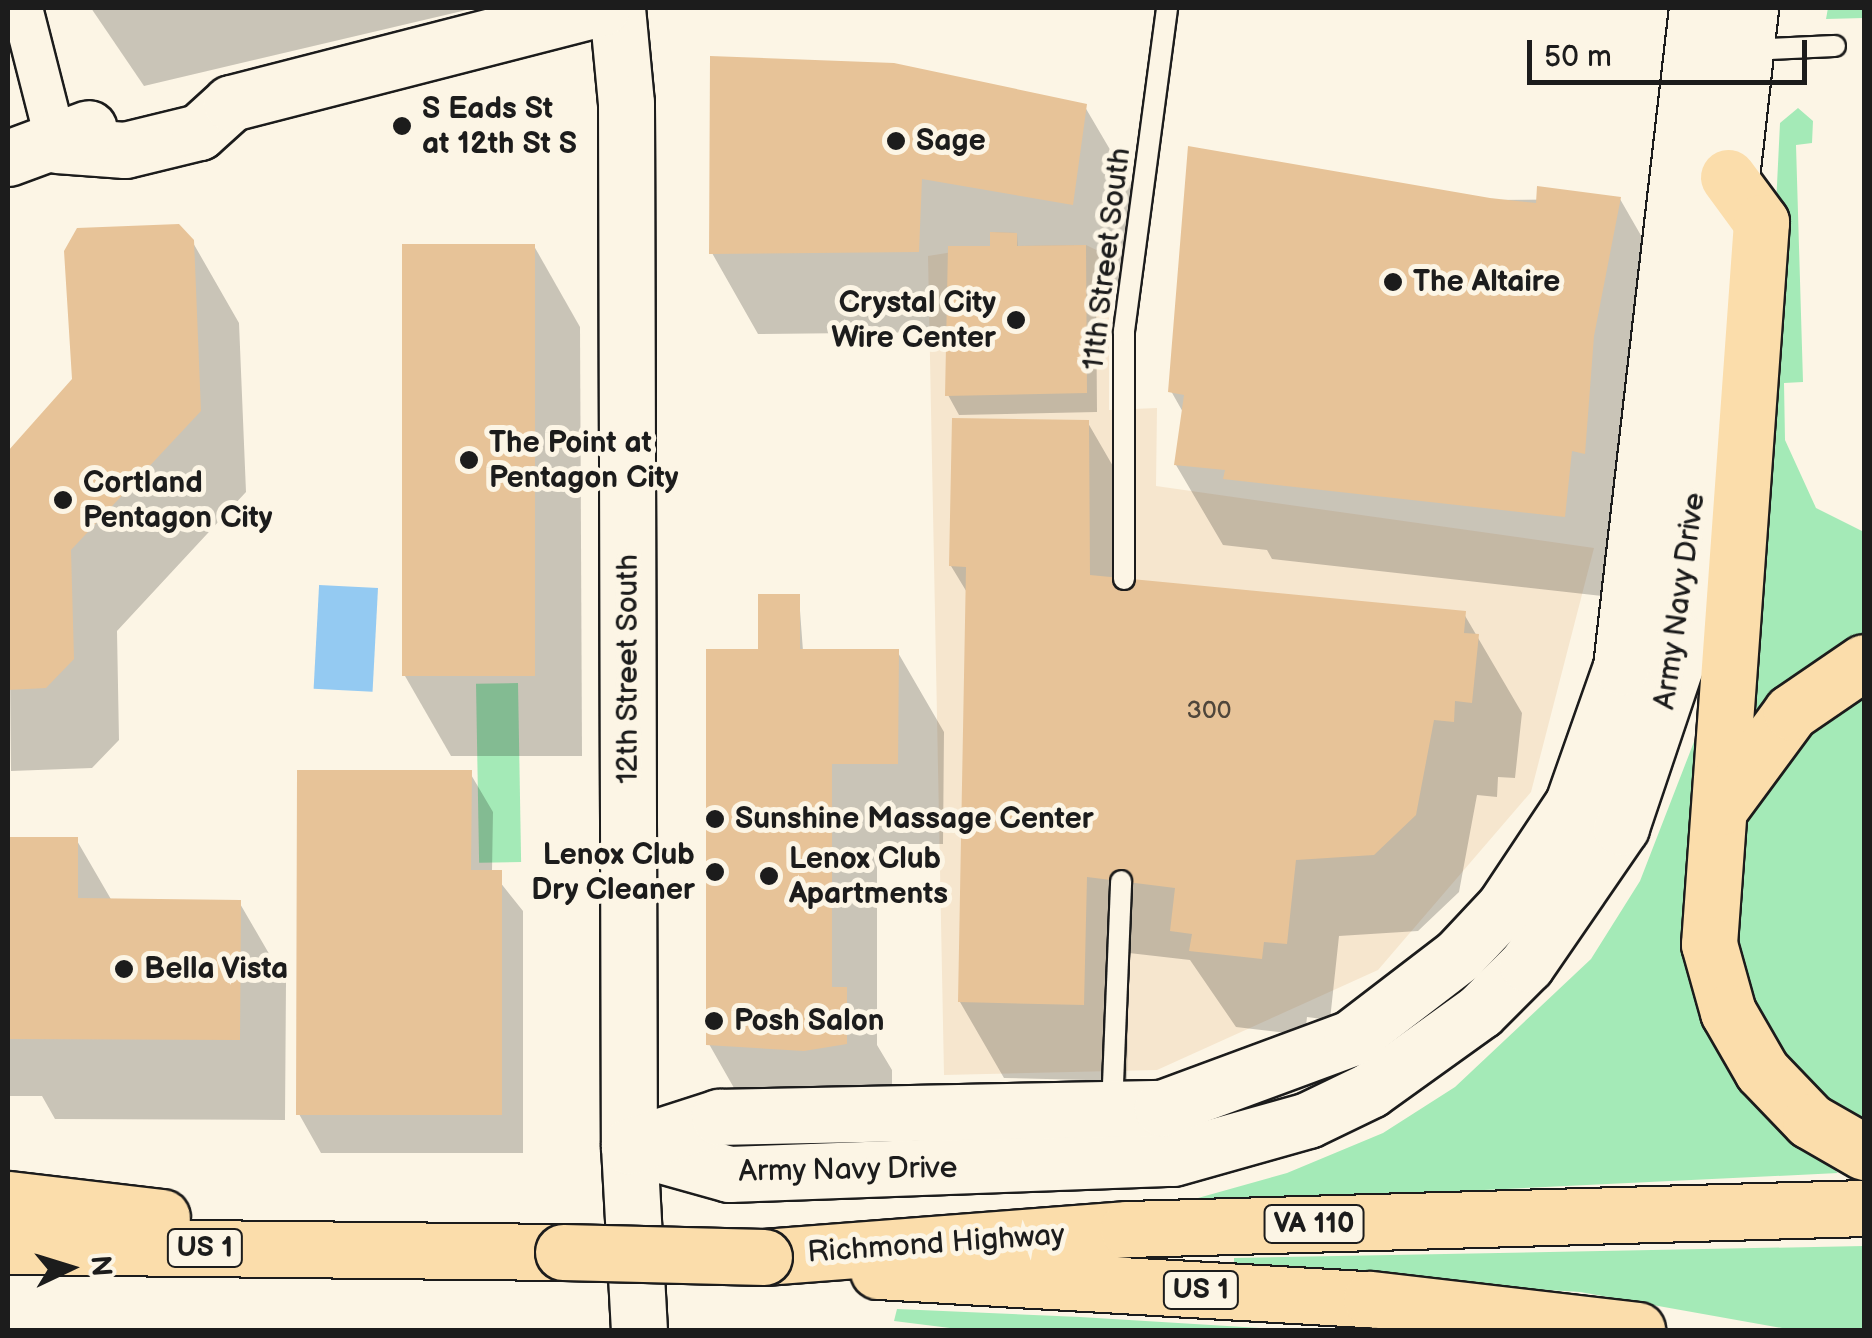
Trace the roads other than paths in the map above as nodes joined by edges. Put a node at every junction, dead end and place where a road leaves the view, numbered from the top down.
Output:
1 (22, 8) edge
2 (602, 8) edge
3 (617, 8) edge
4 (1167, 8) edge
5 (1697, 8) edge
6 (1747, 29) edge
7 (1835, 46) dead end
8 (32, 152) edge
9 (1706, 175) junction
10 (1124, 579) dead end
11 (1864, 662) edge
12 (1573, 802) junction
13 (1714, 823) junction
14 (1620, 827) junction
15 (1121, 881) dead end
16 (869, 1115) junction
17 (1149, 1126) junction
18 (630, 1146) junction
19 (1864, 1152) edge
20 (870, 1170) junction
21 (8, 1199) edge
22 (1864, 1208) edge
23 (8, 1246) edge
24 (403, 1252) junction
25 (764, 1256) junction
26 (639, 1330) edge
27 (1638, 1330) edge

1 - 8 street
2 - 8 street
3 - 18 street, 12th Street South
4 - 10 lane, 11th Street South
5 - 9 street, Army Navy Drive
6 - 7 lane
6 - 9 street, Army Navy Drive
9 - 12 street, Army Navy Drive
9 - 13 highway
9 - 14 street, Army Navy Drive
11 - 13 highway
12 - 14 street
12 - 17 street, Army Navy Drive
13 - 19 highway
14 - 17 street, Army Navy Drive
15 - 17 lane
16 - 17 street, Army Navy Drive
16 - 18 street, Army Navy Drive
16 - 20 street
17 - 20 street, Army Navy Drive
18 - 20 street, Army Navy Drive
18 - 26 street, 12th Street South
21 - 24 highway
22 - 25 highway, Richmond Highway / VA 110
23 - 24 highway, Richmond Highway / US 1
24 - 25 highway, Richmond Highway / US 1, bridge
25 - 27 highway, US 1

